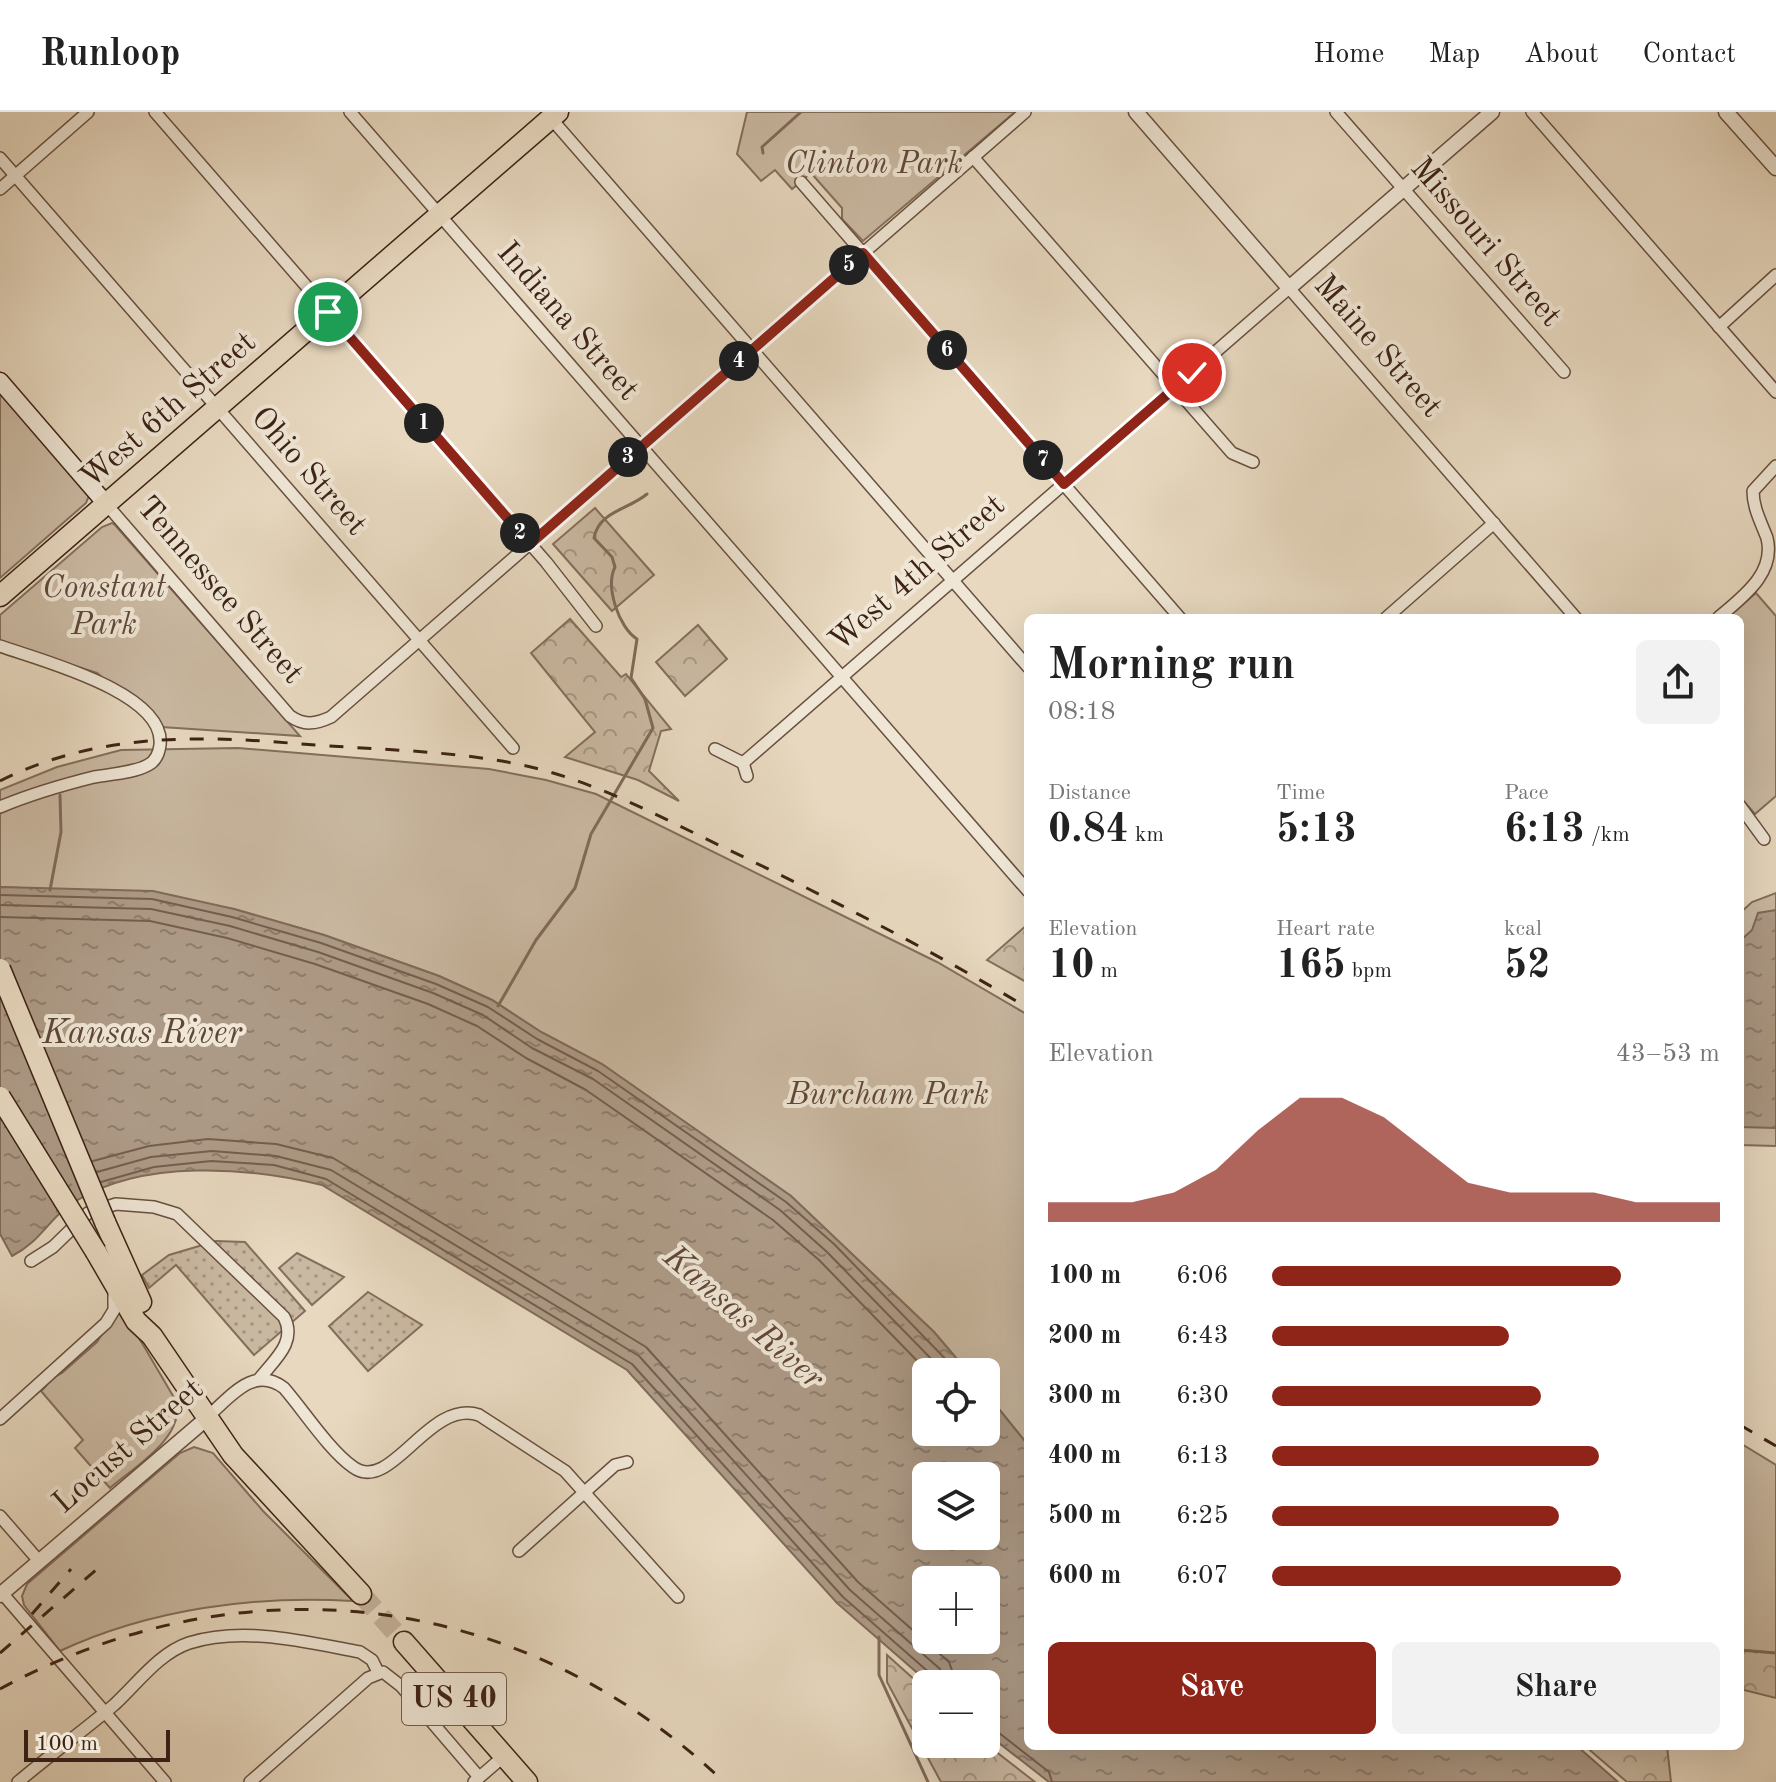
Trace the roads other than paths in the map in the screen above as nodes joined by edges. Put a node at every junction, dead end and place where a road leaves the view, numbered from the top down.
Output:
1 (88, 112) edge
2 (155, 112) edge
3 (350, 112) edge
4 (1025, 112) edge
5 (1136, 112) edge
6 (1336, 112) edge
7 (1492, 112) edge
8 (1532, 112) edge
9 (1726, 112) edge
10 (551, 114) edge
11 (973, 157) junction
12 (0, 158) edge
13 (1776, 168) edge
14 (15, 176) junction
15 (801, 182) dead end
16 (0, 189) edge
17 (1404, 189) junction
18 (440, 215) junction
19 (863, 253) junction
20 (1776, 275) edge
21 (1289, 288) junction
22 (328, 312) junction
23 (1719, 327) junction
24 (752, 350) junction
25 (1564, 372) dead end
26 (0, 381) edge
27 (1175, 387) junction
28 (1776, 392) edge
29 (218, 408) junction
30 (640, 447) junction
31 (1253, 462) dead end
32 (1776, 466) edge
33 (1064, 484) junction
34 (107, 505) junction
35 (1494, 523) junction
36 (530, 544) junction
37 (953, 581) junction
38 (0, 596) edge
39 (1177, 614) edge
40 (1391, 614) edge
41 (1573, 614) edge
42 (1723, 614) edge
43 (596, 626) dead end
44 (419, 640) junction
45 (0, 646) edge
46 (1024, 662) edge
47 (842, 677) junction
48 (513, 748) dead end
49 (715, 749) dead end
50 (743, 763) junction
51 (747, 776) dead end
52 (0, 807) edge
53 (1744, 812) edge
54 (1764, 839) dead end
55 (1024, 886) edge
56 (0, 969) edge
57 (0, 1097) edge
58 (105, 1248) junction
59 (31, 1261) dead end
60 (110, 1275) junction
61 (152, 1336) junction
62 (260, 1378) junction
63 (0, 1419) edge
64 (206, 1419) junction
65 (627, 1462) dead end
66 (585, 1492) junction
67 (0, 1516) edge
68 (519, 1551) dead end
69 (39, 1561) junction
70 (1, 1594) edge
71 (361, 1594) tunnel mouth
72 (678, 1597) dead end
73 (404, 1642) tunnel mouth
74 (378, 1672) junction
75 (104, 1712) junction
76 (504, 1756) junction
77 (477, 1780) edge
78 (18, 1782) edge
79 (165, 1782) edge
80 (250, 1782) edge
81 (527, 1782) edge

1 - 14 street
2 - 22 street
3 - 18 street, Indiana Street
4 - 11 street
5 - 21 street, Maine Street
6 - 17 street, Missouri Street
7 - 17 street, West 4th Street
8 - 23 street
9 - 13 street
10 - 18 highway, West 6th Street
10 - 24 street
11 - 19 street
11 - 27 street
12 - 14 street, Ohio Street
14 - 16 street
14 - 29 street, Ohio Street
15 - 19 street
17 - 21 street, West 4th Street
17 - 25 street, Missouri Street
18 - 22 highway, West 6th Street
18 - 30 street, Indiana Street
19 - 24 street
19 - 33 street
20 - 23 street
21 - 27 street, West 4th Street
21 - 35 street, Maine Street
22 - 29 highway, West 6th Street
22 - 36 street
23 - 28 street
24 - 30 street
24 - 37 street
26 - 34 main road, Tennessee Street
27 - 31 street
27 - 33 street, West 4th Street
29 - 34 highway, West 6th Street
29 - 44 street, Ohio Street
30 - 36 street
30 - 47 street, Indiana Street
32 - 42 street
33 - 37 street, West 4th Street
33 - 39 street
34 - 38 highway, West 6th Street
34 - 44 street, Tennessee Street
35 - 40 street
35 - 41 street, Maine Street
36 - 43 street
36 - 44 street
37 - 46 street
37 - 47 street, West 4th Street
44 - 48 street, Ohio Street
45 - 52 street
47 - 50 street, West 4th Street
47 - 55 street, Indiana Street
49 - 50 street
50 - 51 street
53 - 54 street
56 - 58 highway, bridge
57 - 58 highway, bridge
58 - 60 highway
58 - 61 highway
59 - 62 street, Locust Street
60 - 61 highway
60 - 63 street
61 - 64 highway
62 - 64 street, Locust Street
62 - 66 street
64 - 69 street, Locust Street
64 - 71 highway
65 - 66 street
66 - 68 street
66 - 72 street
67 - 69 street
69 - 70 street, Locust Street
70 - 75 street
73 - 76 highway, US 40
74 - 75 street
74 - 77 street
74 - 80 street
75 - 78 street
75 - 79 street
76 - 77 street
76 - 81 highway, US 40

